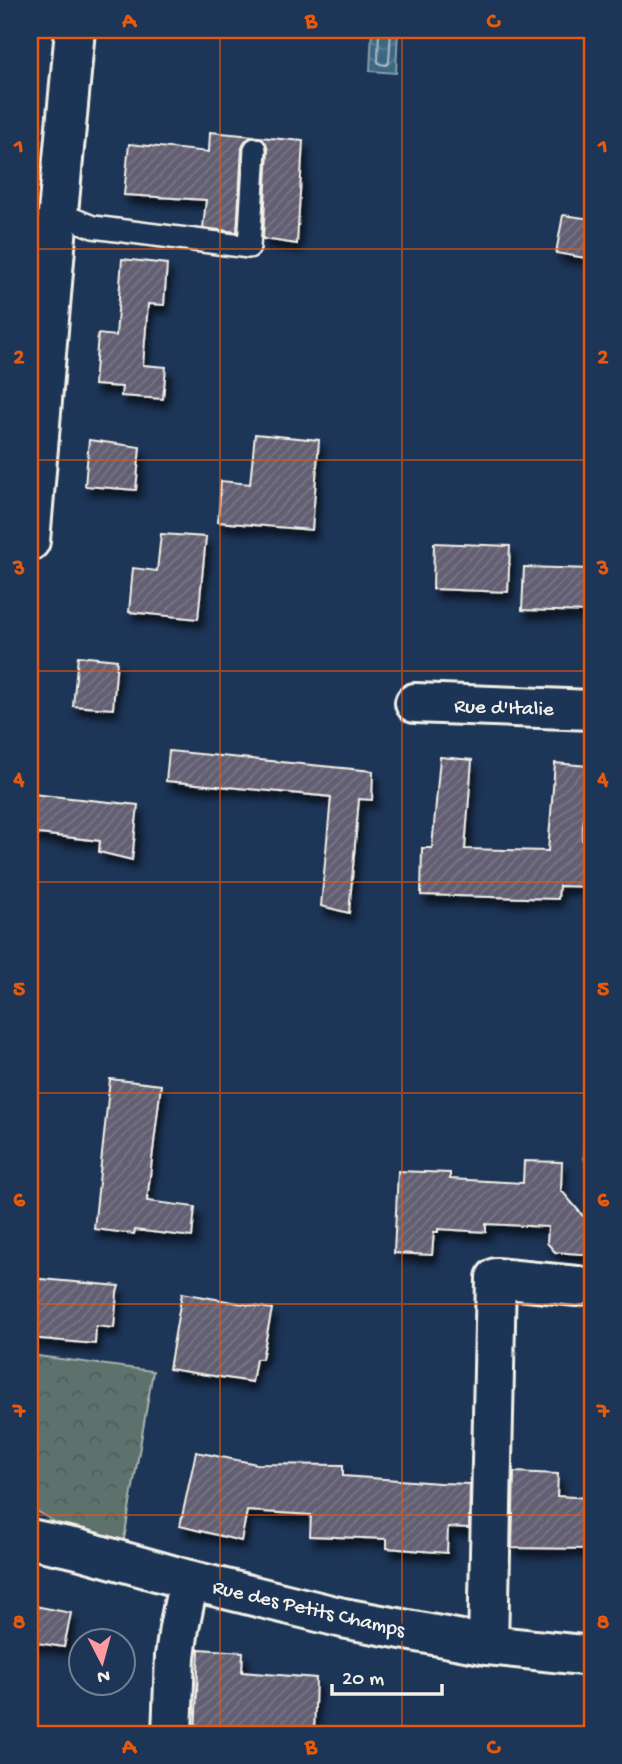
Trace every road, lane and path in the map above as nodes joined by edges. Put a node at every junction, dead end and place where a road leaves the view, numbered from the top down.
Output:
1 (75, 30) edge
2 (255, 149) dead end
3 (58, 213) junction
4 (30, 541) edge
5 (415, 703) dead end
6 (592, 710) edge
7 (577, 1286) dead end
8 (30, 1539) edge
9 (190, 1580) junction
10 (488, 1645) junction
11 (592, 1656) edge
12 (172, 1734) edge

1 - 3 street
2 - 3 lane
3 - 4 street
5 - 6 street, Rue d'Italie
7 - 10 street
8 - 9 street, Rue des Petits Champs
9 - 10 street, Rue des Petits Champs
9 - 12 street
10 - 11 street, Rue des Petits Champs

